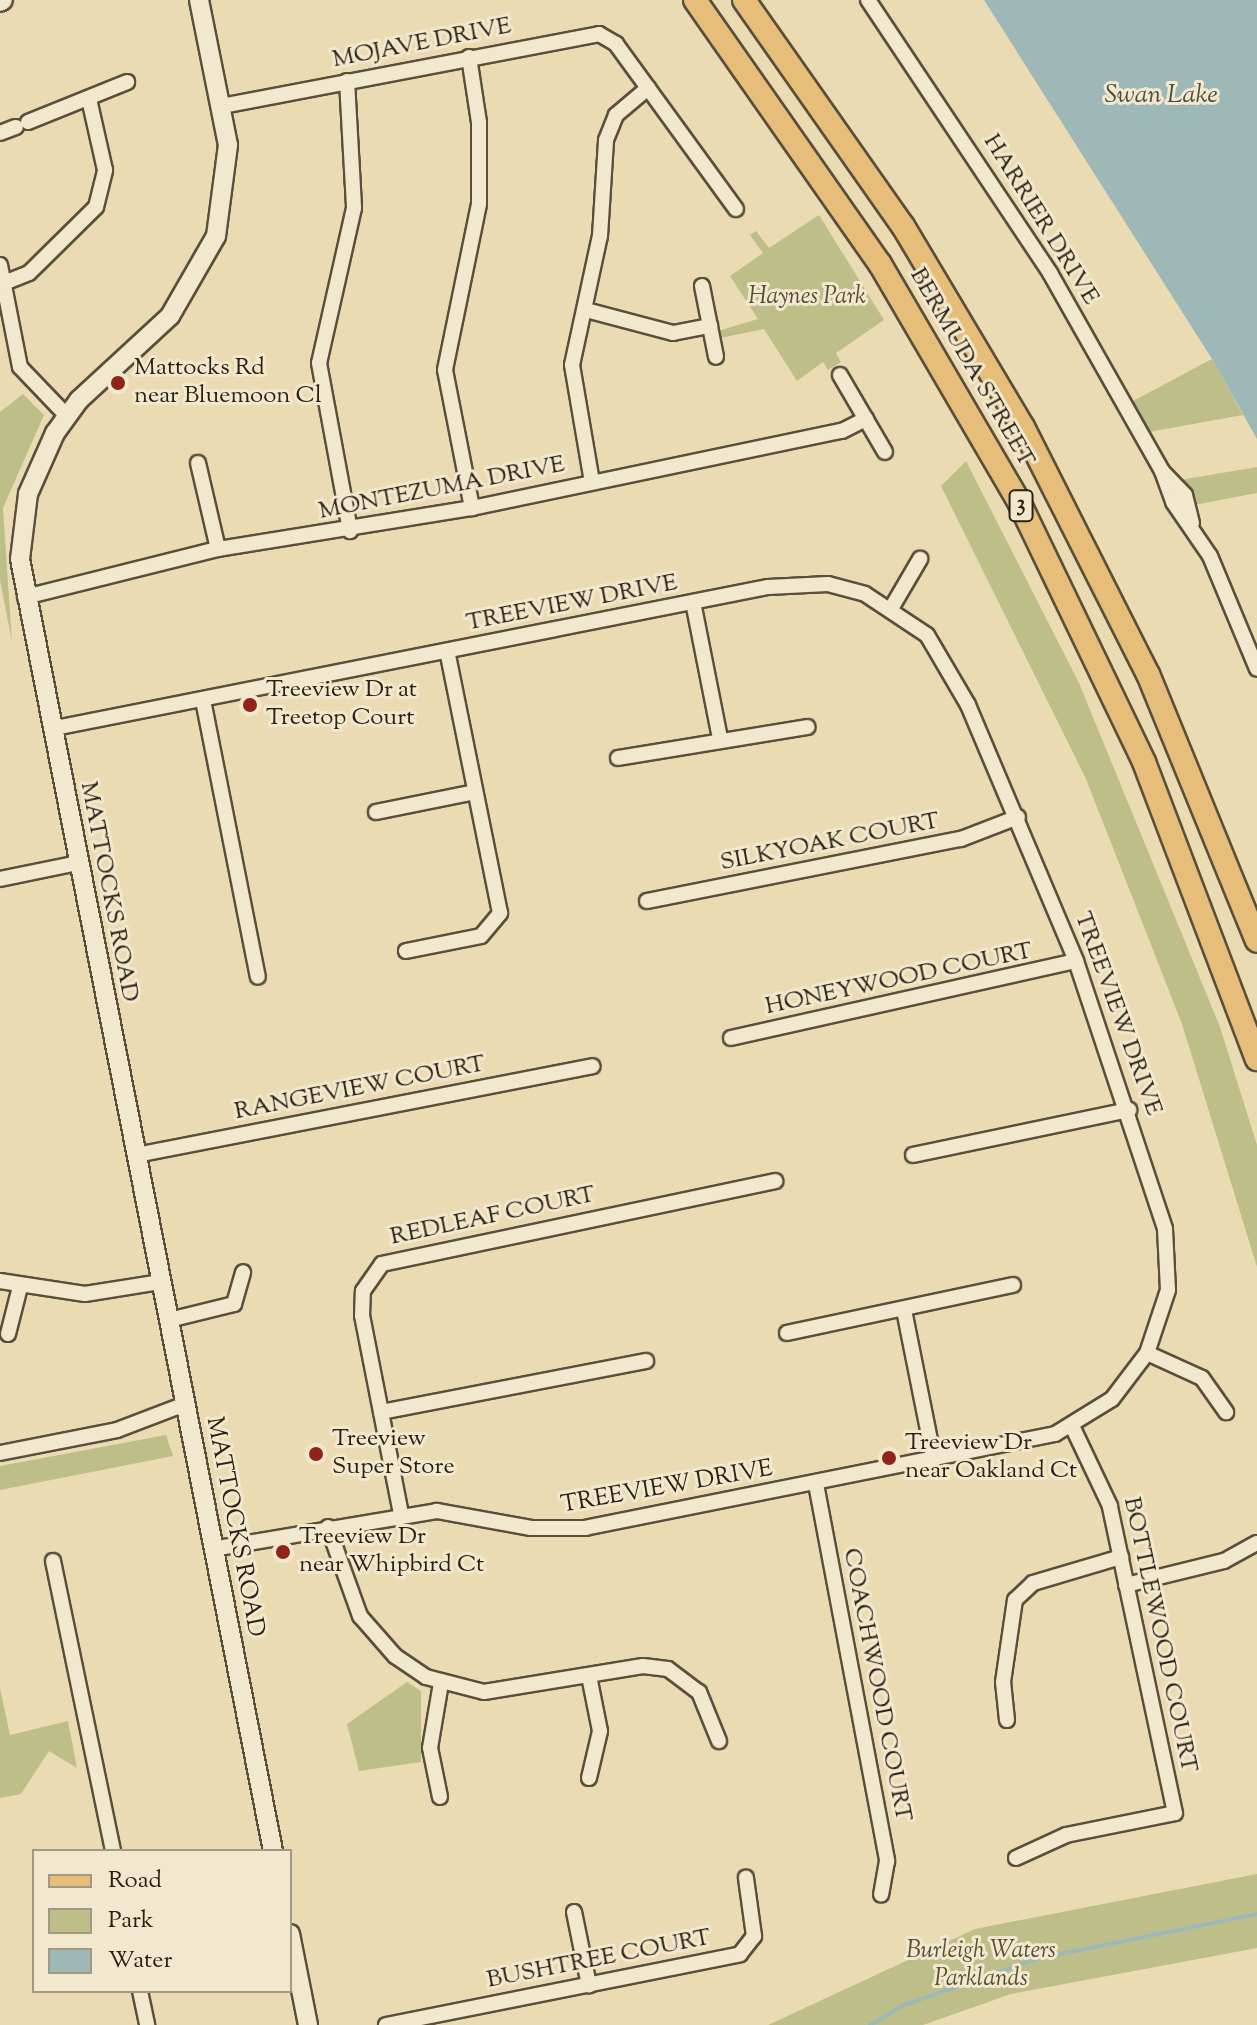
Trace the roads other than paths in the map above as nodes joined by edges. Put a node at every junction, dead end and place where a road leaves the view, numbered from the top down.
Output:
1 (199, 0) edge
2 (695, 0) edge
3 (744, 0) edge
4 (868, 0) edge
5 (469, 57) junction
6 (347, 81) junction
7 (127, 82) dead end
8 (648, 88) junction
9 (89, 99) junction
10 (222, 106) junction
11 (0, 133) edge
12 (736, 209) dead end
13 (0, 265) edge
14 (4, 283) junction
15 (702, 286) dead end
16 (586, 310) junction
17 (710, 326) junction
18 (716, 357) dead end
19 (840, 375) dead end
20 (67, 416) junction
21 (866, 419) junction
22 (885, 452) dead end
23 (198, 463) dead end
24 (592, 482) junction
25 (472, 508) junction
26 (350, 531) junction
27 (218, 549) junction
28 (920, 559) dead end
29 (25, 597) junction
30 (693, 602) junction
31 (892, 607) junction
32 (447, 651) junction
33 (1257, 669) edge
34 (203, 700) junction
35 (807, 727) dead end
36 (55, 728) junction
37 (720, 738) junction
38 (618, 758) dead end
39 (475, 792) junction
40 (376, 812) dead end
41 (1018, 817) junction
42 (78, 863) junction
43 (0, 879) edge
44 (647, 901) dead end
45 (1257, 941) edge
46 (406, 951) dead end
47 (1076, 961) junction
48 (258, 977) dead end
49 (731, 1038) dead end
50 (1257, 1059) edge
51 (592, 1066) dead end
52 (1129, 1110) junction
53 (136, 1155) junction
54 (913, 1155) dead end
55 (775, 1181) dead end
56 (243, 1272) dead end
57 (0, 1281) edge
58 (161, 1282) junction
59 (1013, 1285) dead end
60 (20, 1287) junction
61 (904, 1310) junction
62 (169, 1320) junction
63 (787, 1333) dead end
64 (8, 1334) dead end
65 (1147, 1353) junction
66 (646, 1361) dead end
67 (185, 1404) junction
68 (381, 1412) junction
69 (1226, 1412) dead end
70 (1072, 1426) junction
71 (0, 1453) edge
72 (934, 1460) junction
73 (816, 1484) junction
74 (401, 1514) junction
75 (328, 1527) junction
76 (1256, 1543) edge
77 (219, 1548) junction
78 (1121, 1557) junction
79 (53, 1561) dead end
80 (1126, 1585) junction
81 (589, 1676) junction
82 (441, 1683) junction
83 (1007, 1720) dead end
84 (719, 1741) dead end
85 (589, 1778) dead end
86 (440, 1797) dead end
87 (113, 1849) edge
88 (273, 1849) edge
89 (1016, 1858) dead end
90 (746, 1878) dead end
91 (881, 1894) dead end
92 (574, 1912) dead end
93 (292, 1944) edge
94 (589, 1985) junction
95 (140, 1993) edge
96 (147, 2025) edge
97 (308, 2025) edge
98 (386, 2025) edge

1 - 10 street, MATTOCKS ROAD
2 - 50 main road, BERMUDA STREET / 3
3 - 45 main road, BERMUDA STREET / 3
4 - 33 street, HARRIER DRIVE
5 - 6 street, MOJAVE DRIVE
5 - 8 street, MOJAVE DRIVE
5 - 25 street
6 - 10 street, MOJAVE DRIVE
6 - 26 street
7 - 9 street
8 - 12 street, MOJAVE DRIVE
8 - 16 street
9 - 11 street
9 - 14 street
10 - 20 street, MATTOCKS ROAD
13 - 14 street
14 - 20 street
15 - 17 street
16 - 17 street
16 - 24 street
17 - 18 street
19 - 21 street
20 - 29 street, MATTOCKS ROAD
21 - 22 street
21 - 24 street, MONTEZUMA DRIVE
23 - 27 street
24 - 25 street, MONTEZUMA DRIVE
25 - 26 street, MONTEZUMA DRIVE
26 - 27 street, MONTEZUMA DRIVE
27 - 29 street, MONTEZUMA DRIVE
28 - 31 street
29 - 36 street, MATTOCKS ROAD
30 - 31 street, TREEVIEW DRIVE
30 - 32 street, TREEVIEW DRIVE
30 - 37 street
31 - 41 street, TREEVIEW DRIVE
32 - 34 street, TREEVIEW DRIVE
32 - 39 street
34 - 36 street, TREEVIEW DRIVE
34 - 48 street
35 - 37 street
36 - 42 street, MATTOCKS ROAD
37 - 38 street
39 - 40 street
39 - 46 street
41 - 44 street, SILKYOAK COURT
41 - 47 street, TREEVIEW DRIVE
42 - 43 street
42 - 53 street, MATTOCKS ROAD
47 - 49 street, HONEYWOOD COURT
47 - 52 street, TREEVIEW DRIVE
51 - 53 street, RANGEVIEW COURT
52 - 54 street
52 - 65 street, TREEVIEW DRIVE
53 - 58 street, MATTOCKS ROAD
55 - 68 street, REDLEAF COURT
56 - 62 street
57 - 60 street
58 - 60 street
58 - 62 street, MATTOCKS ROAD
59 - 61 street
60 - 64 street
61 - 63 street
61 - 72 street
62 - 67 street, MATTOCKS ROAD
65 - 69 street
65 - 70 street, TREEVIEW DRIVE
66 - 68 street
67 - 71 street
67 - 77 street, MATTOCKS ROAD
68 - 74 street, REDLEAF COURT
70 - 72 street, TREEVIEW DRIVE
70 - 78 street, BOTTLEWOOD COURT
72 - 73 street, TREEVIEW DRIVE
73 - 74 street, TREEVIEW DRIVE
73 - 91 street, COACHWOOD COURT
74 - 75 street, TREEVIEW DRIVE
75 - 77 street, TREEVIEW DRIVE
75 - 82 street
76 - 80 street
77 - 88 street, MATTOCKS ROAD
78 - 80 street, BOTTLEWOOD COURT
78 - 83 street
79 - 87 street
80 - 89 street, BOTTLEWOOD COURT
81 - 82 street
81 - 84 street
81 - 85 street
82 - 86 street
90 - 94 street, BUSHTREE COURT
92 - 94 street
93 - 97 street
94 - 98 street, BUSHTREE COURT
95 - 96 street

